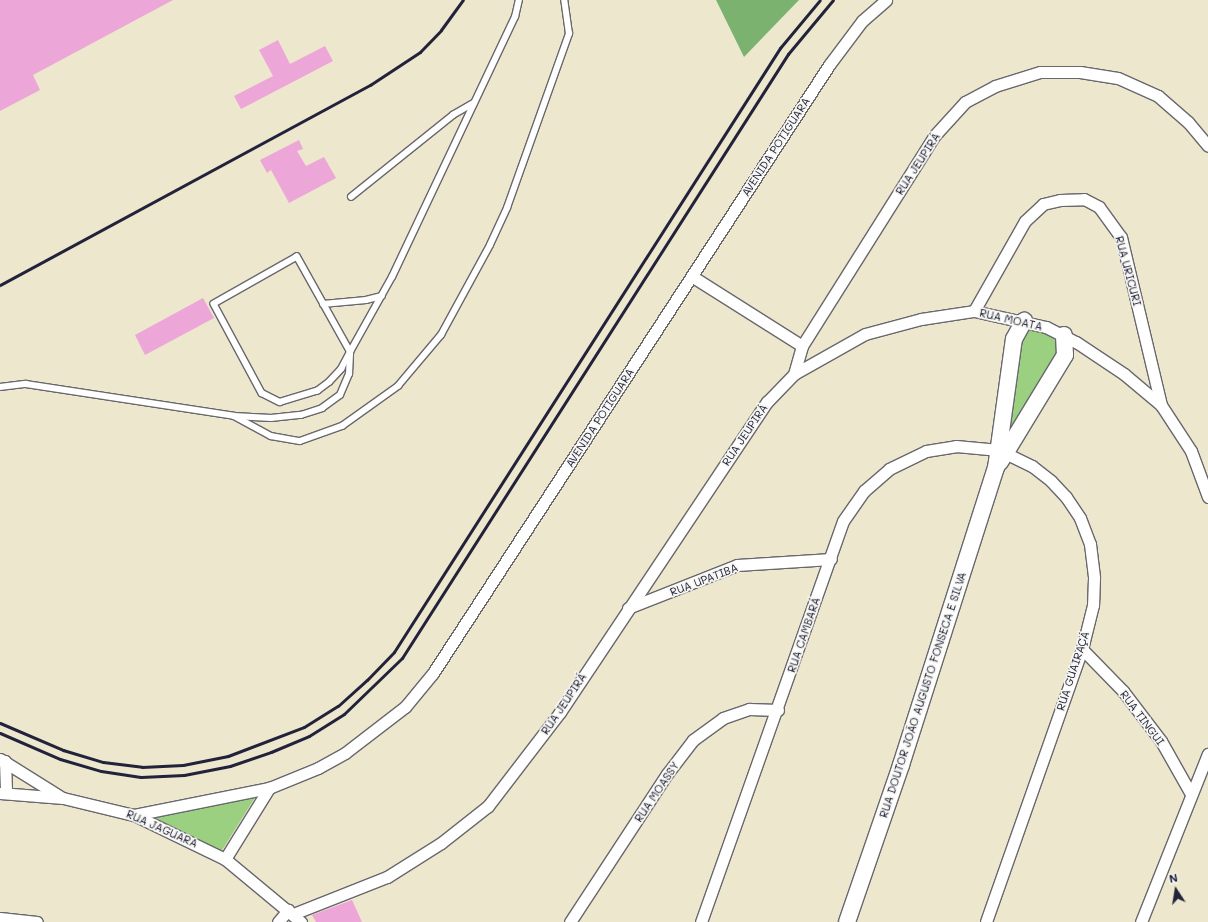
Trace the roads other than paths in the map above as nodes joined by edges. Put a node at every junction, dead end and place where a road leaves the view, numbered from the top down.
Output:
1 (519, 0) edge
2 (564, 0) edge
3 (886, 0) edge
4 (474, 103) junction
5 (1208, 146) edge
6 (351, 197) dead end
7 (693, 277) junction
8 (382, 296) junction
9 (323, 304) junction
10 (974, 311) junction
11 (1024, 321) junction
12 (1064, 335) junction
13 (802, 346) junction
14 (350, 352) junction
15 (794, 374) junction
16 (0, 387) edge
17 (1161, 405) junction
18 (234, 416) junction
19 (1002, 451) junction
20 (1208, 497) edge
21 (831, 559) junction
22 (628, 608) junction
23 (1082, 650) junction
24 (778, 710) junction
25 (1208, 754) edge
26 (3, 760) edge
27 (269, 788) junction
28 (3, 793) edge
29 (1191, 794) junction
30 (63, 798) junction
31 (134, 814) junction
32 (225, 859) junction
33 (294, 916) edge
34 (0, 918) edge
35 (37, 922) edge
36 (278, 922) edge
37 (570, 922) edge
38 (701, 922) edge
39 (847, 922) edge
40 (986, 922) edge
41 (1140, 922) edge

1 - 4 lane
2 - 18 lane
3 - 7 street, AVENIDA POTIGUARA
4 - 6 lane
4 - 8 lane
5 - 13 street, RUA JEUPIRÁ
7 - 13 street
7 - 27 street, AVENIDA POTIGUARA
8 - 9 lane
8 - 14 lane
9 - 14 lane
9 - 14 lane
10 - 11 street, RUA MOATA
10 - 15 street, RUA MOATA
10 - 17 street, RUA URICURI
11 - 12 street, RUA MOATA
11 - 19 street, RUA DOUTOR JOÃO AUGUSTO FONSECA E SILVA
12 - 17 street, RUA MOATA
12 - 19 street, RUA DOUTOR JOÃO AUGUSTO FONSECA E SILVA
13 - 15 street, RUA JEUPIRÁ
14 - 18 lane
15 - 22 street, RUA JEUPIRÁ
16 - 18 lane
17 - 20 street, RUA MOATA
19 - 21 street, RUA CAMBARÁ
19 - 23 street, RUA GUAIRAÇÁ
19 - 39 street, RUA DOUTOR JOÃO AUGUSTO FONSECA E SILVA
21 - 22 street, RUA UPATIBA
21 - 24 street, RUA CAMBARÁ
22 - 33 street, RUA JEUPIRÁ
23 - 29 street, RUA TINGUI
23 - 40 street, RUA GUAIRAÇÁ
24 - 37 street, RUA MOASSY
24 - 38 street, RUA CAMBARÁ
25 - 29 street
26 - 28 street
26 - 30 street
27 - 31 street, AVENIDA POTIGUARA
27 - 32 street
28 - 30 street, RUA JAGUARA
29 - 41 street
30 - 31 street, RUA JAGUARA
31 - 32 street, RUA JAGUARA
32 - 33 street, RUA JAGUARA
33 - 36 street, RUA JEUPIRÁ
34 - 35 street

